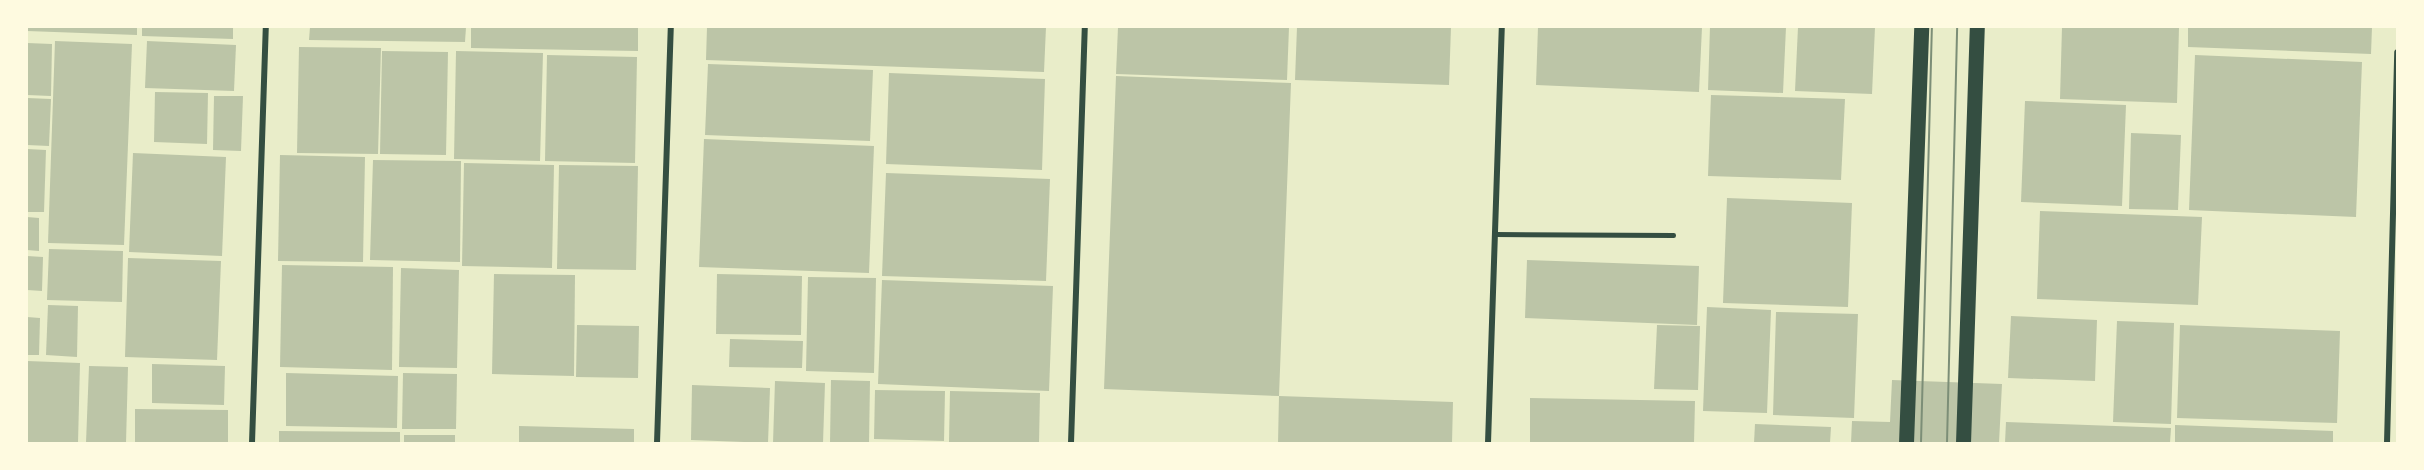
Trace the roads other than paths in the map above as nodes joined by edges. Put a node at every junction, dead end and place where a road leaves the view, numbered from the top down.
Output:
1 (266, 27) edge
2 (670, 27) edge
3 (1085, 27) edge
4 (1502, 27) edge
5 (1921, 27) edge
6 (1977, 27) edge
7 (2397, 52) edge
8 (1495, 234) junction
9 (1673, 235) dead end
10 (252, 443) edge
11 (657, 443) edge
12 (1071, 443) edge
13 (1488, 443) edge
14 (1906, 443) edge
15 (1963, 443) edge
16 (2387, 443) edge

1 - 10 street
2 - 11 street
3 - 12 street
4 - 8 street
5 - 14 main road
6 - 15 main road
7 - 16 street
8 - 9 lane
8 - 13 street

